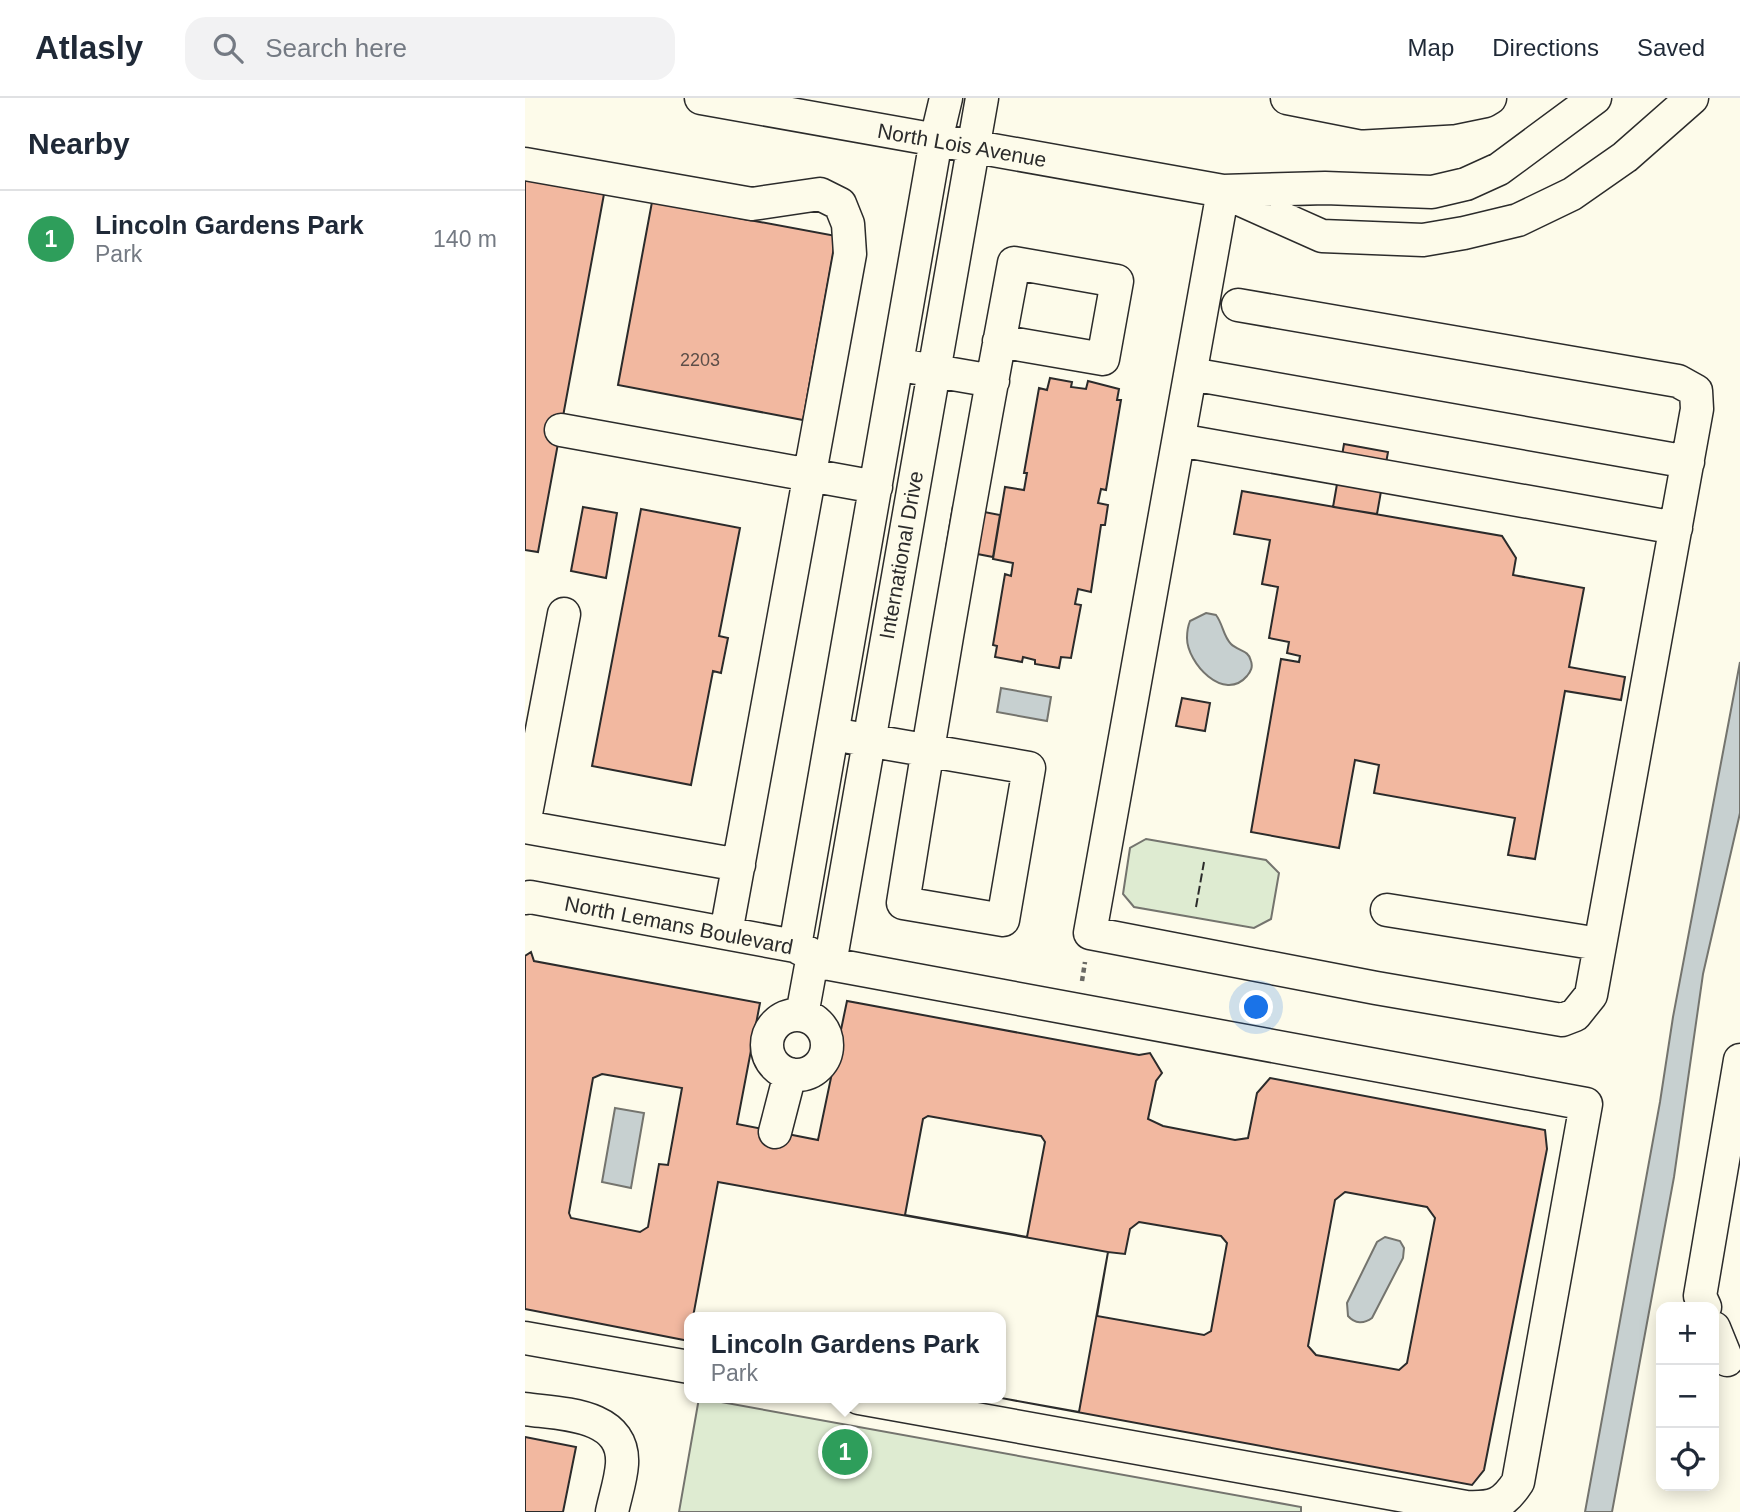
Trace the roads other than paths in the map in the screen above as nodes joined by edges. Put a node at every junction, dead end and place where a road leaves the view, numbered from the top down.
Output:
1 (701, 98) edge
2 (946, 98) edge
3 (982, 98) edge
4 (1287, 98) edge
5 (1490, 98) edge
6 (1595, 98) edge
7 (1692, 98) edge
8 (936, 140) junction
9 (972, 146) junction
10 (525, 163) edge
11 (1223, 191) junction
12 (1238, 305) dead end
13 (999, 341) dead end
14 (897, 364) junction
15 (933, 371) junction
16 (1191, 374) junction
17 (993, 381) junction
18 (561, 430) dead end
19 (1179, 440) junction
20 (1688, 462) junction
21 (809, 475) junction
22 (876, 487) junction
23 (1676, 527) junction
24 (563, 614) dead end
25 (832, 734) junction
26 (869, 740) junction
27 (927, 751) junction
28 (525, 819) edge
29 (525, 827) edge
30 (739, 865) junction
31 (525, 898) edge
32 (1387, 910) dead end
33 (726, 933) junction
34 (1599, 944) junction
35 (813, 955) junction
36 (802, 1015) junction
37 (1740, 1060) edge
38 (790, 1074) junction
39 (775, 1132) dead end
40 (1703, 1302) edge
41 (525, 1338) edge
42 (1719, 1340) edge
43 (1727, 1360) dead end
44 (684, 1366) edge
45 (887, 1403) edge
46 (525, 1409) edge
47 (612, 1512) edge

1 - 8 street, North Lois Avenue
2 - 8 street, International Drive
3 - 9 street, International Drive
4 - 5 street
6 - 11 street, North Lois Avenue
7 - 11 street, North Lois Avenue
8 - 9 street, North Lois Avenue
8 - 14 street, International Drive
9 - 11 street, North Lois Avenue
9 - 15 street, International Drive
10 - 21 street
11 - 16 street
12 - 20 street
13 - 17 street
14 - 15 street
14 - 22 street, International Drive
15 - 17 street
15 - 26 street, International Drive
16 - 19 street
16 - 20 street
17 - 27 street
18 - 21 street
19 - 23 street
19 - 34 street
20 - 23 street
21 - 22 street
21 - 30 street
22 - 25 street, International Drive
23 - 34 street
24 - 28 street
25 - 26 street
25 - 35 street, International Drive
26 - 27 street
26 - 35 street, International Drive
27 - 27 street
29 - 30 street
30 - 33 street
31 - 33 street, North Lemans Boulevard
32 - 34 street
33 - 35 street, North Lemans Boulevard
35 - 36 street
35 - 45 street, North Lemans Boulevard
36 - 38 street
36 - 38 street
37 - 40 street
38 - 39 street
41 - 44 street
42 - 43 street
46 - 47 street

